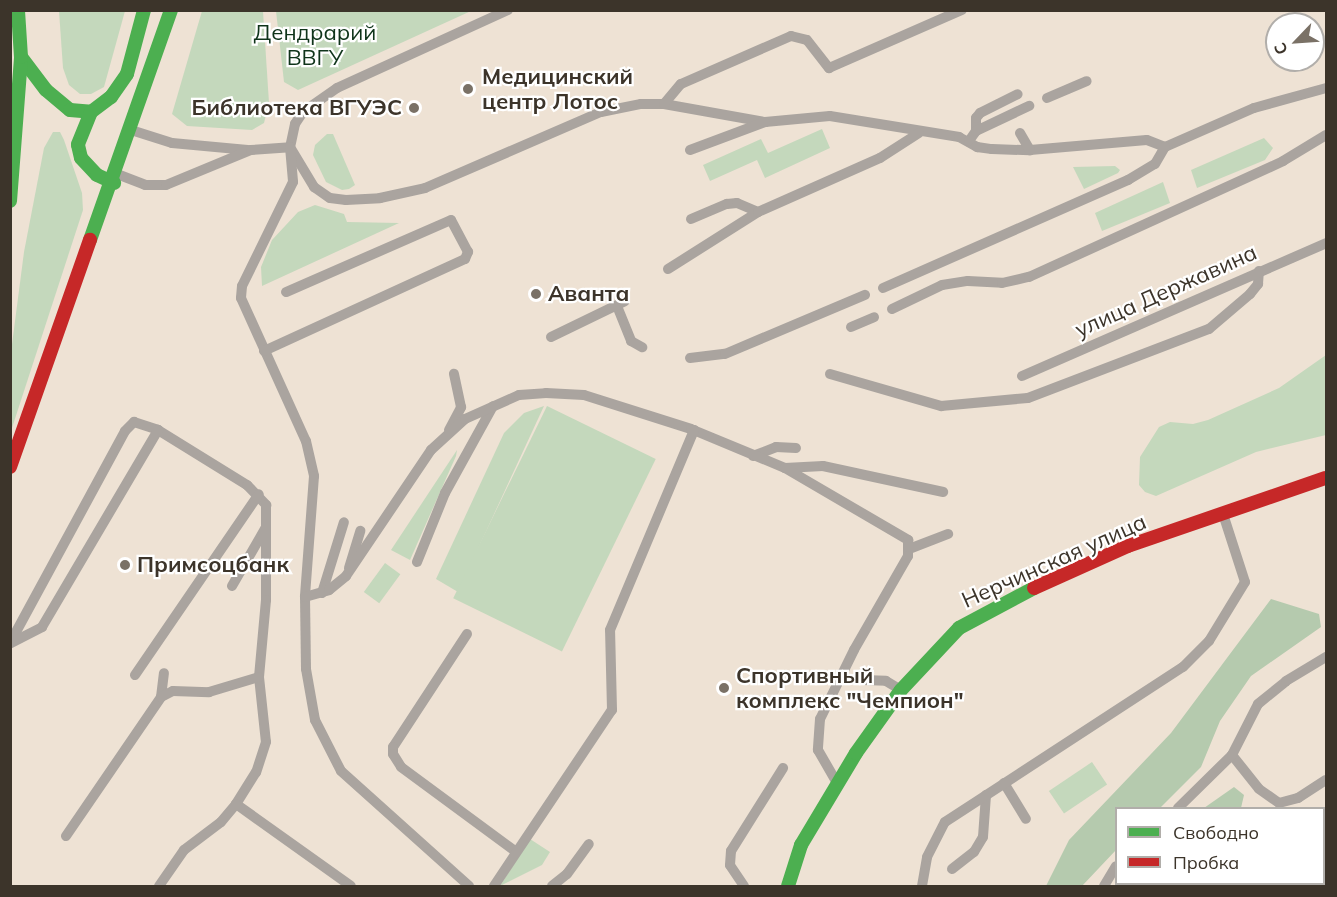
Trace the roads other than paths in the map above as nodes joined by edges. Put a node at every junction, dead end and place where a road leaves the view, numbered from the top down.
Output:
1 (18, 10) edge
2 (144, 10) edge
3 (171, 10) edge
4 (508, 10) edge
5 (962, 10) edge
6 (21, 57) junction
7 (1087, 81) dead end
8 (1326, 88) edge
9 (1018, 94) dead end
10 (1047, 98) dead end
11 (664, 104) junction
12 (1029, 106) dead end
13 (91, 112) junction
14 (765, 122) junction
15 (131, 130) junction
16 (976, 130) junction
17 (1020, 132) dead end
18 (919, 133) junction
19 (1326, 135) edge
20 (969, 141) junction
21 (290, 147) junction
22 (1166, 147) junction
23 (251, 150) junction
24 (690, 150) dead end
25 (1030, 150) junction
26 (115, 178) junction
27 (10, 201) edge
28 (758, 212) junction
29 (691, 219) dead end
30 (1326, 243) edge
31 (668, 269) dead end
32 (1259, 271) junction
33 (883, 288) dead end
34 (286, 292) dead end
35 (865, 295) dead end
36 (892, 309) dead end
37 (874, 317) dead end
38 (851, 327) dead end
39 (551, 337) dead end
40 (642, 346) dead end
41 (264, 351) junction
42 (690, 358) dead end
43 (454, 374) dead end
44 (830, 374) dead end
45 (1022, 376) dead end
46 (493, 406) junction
47 (158, 430) junction
48 (694, 430) junction
49 (446, 435) junction
50 (796, 448) dead end
51 (753, 456) junction
52 (10, 467) edge
53 (785, 468) junction
54 (1326, 478) edge
55 (943, 492) dead end
56 (259, 494) junction
57 (1223, 514) junction
58 (344, 522) dead end
59 (266, 526) junction
60 (360, 531) dead end
61 (948, 534) dead end
62 (909, 549) junction
63 (417, 562) dead end
64 (346, 576) junction
65 (232, 586) dead end
66 (322, 593) junction
67 (305, 597) junction
68 (467, 634) dead end
69 (11, 643) edge
70 (1326, 657) edge
71 (164, 673) dead end
72 (135, 675) dead end
73 (259, 677) junction
74 (863, 680) dead end
75 (901, 690) junction
76 (161, 697) junction
77 (1232, 755) junction
78 (783, 768) dead end
79 (1326, 780) edge
80 (837, 783) junction
81 (1004, 783) junction
82 (986, 795) junction
83 (236, 804) junction
84 (1179, 807) edge
85 (1026, 819) dead end
86 (66, 836) dead end
87 (589, 844) dead end
88 (515, 851) junction
89 (1115, 868) edge
90 (952, 869) dead end
91 (159, 886) edge
92 (351, 886) edge
93 (469, 886) edge
94 (494, 886) edge
95 (552, 886) edge
96 (744, 886) edge
97 (788, 886) edge
98 (922, 886) edge
99 (1104, 886) edge

1 - 6 main road
2 - 13 main road
3 - 15 main road
4 - 21 lane
5 - 11 lane
6 - 13 main road
6 - 27 main road
7 - 10 lane
8 - 22 lane
9 - 16 lane
11 - 14 lane
11 - 21 lane
12 - 16 lane
13 - 26 main road
14 - 18 lane
14 - 24 lane
15 - 23 lane
15 - 26 main road
16 - 20 lane
17 - 25 lane
18 - 20 lane
18 - 28 lane
19 - 36 lane
20 - 25 lane
21 - 23 lane
21 - 41 lane
22 - 25 lane
22 - 33 lane
23 - 26 lane
26 - 52 main road
28 - 29 lane
28 - 31 lane
30 - 32 lane, улица Державина
32 - 44 lane
32 - 45 lane, улица Державина
34 - 41 lane
35 - 42 lane
37 - 38 lane
39 - 40 lane
41 - 67 lane
43 - 49 lane
46 - 48 lane
46 - 49 lane
46 - 63 lane
47 - 56 lane
47 - 69 lane
47 - 69 lane
48 - 51 lane
48 - 88 lane
49 - 64 lane
50 - 51 lane
51 - 53 lane
53 - 55 lane
53 - 62 lane
54 - 57 main road, Нерчинская улица
56 - 59 lane
56 - 72 lane
57 - 75 main road, Нерчинская улица
57 - 81 lane
58 - 66 lane
59 - 65 lane
59 - 73 lane
60 - 64 lane
61 - 62 lane
62 - 80 lane
64 - 66 lane
66 - 67 lane
67 - 93 lane
68 - 88 lane
70 - 77 lane
71 - 76 lane
73 - 76 lane
73 - 83 lane
74 - 75 lane
75 - 80 main road, Нерчинская улица
76 - 86 lane
77 - 79 lane
77 - 84 lane
78 - 96 lane
80 - 97 main road, Нерчинская улица
81 - 82 lane
81 - 85 lane
82 - 90 lane
82 - 98 lane
83 - 91 lane
83 - 92 lane
87 - 95 lane
88 - 94 lane
89 - 99 lane

